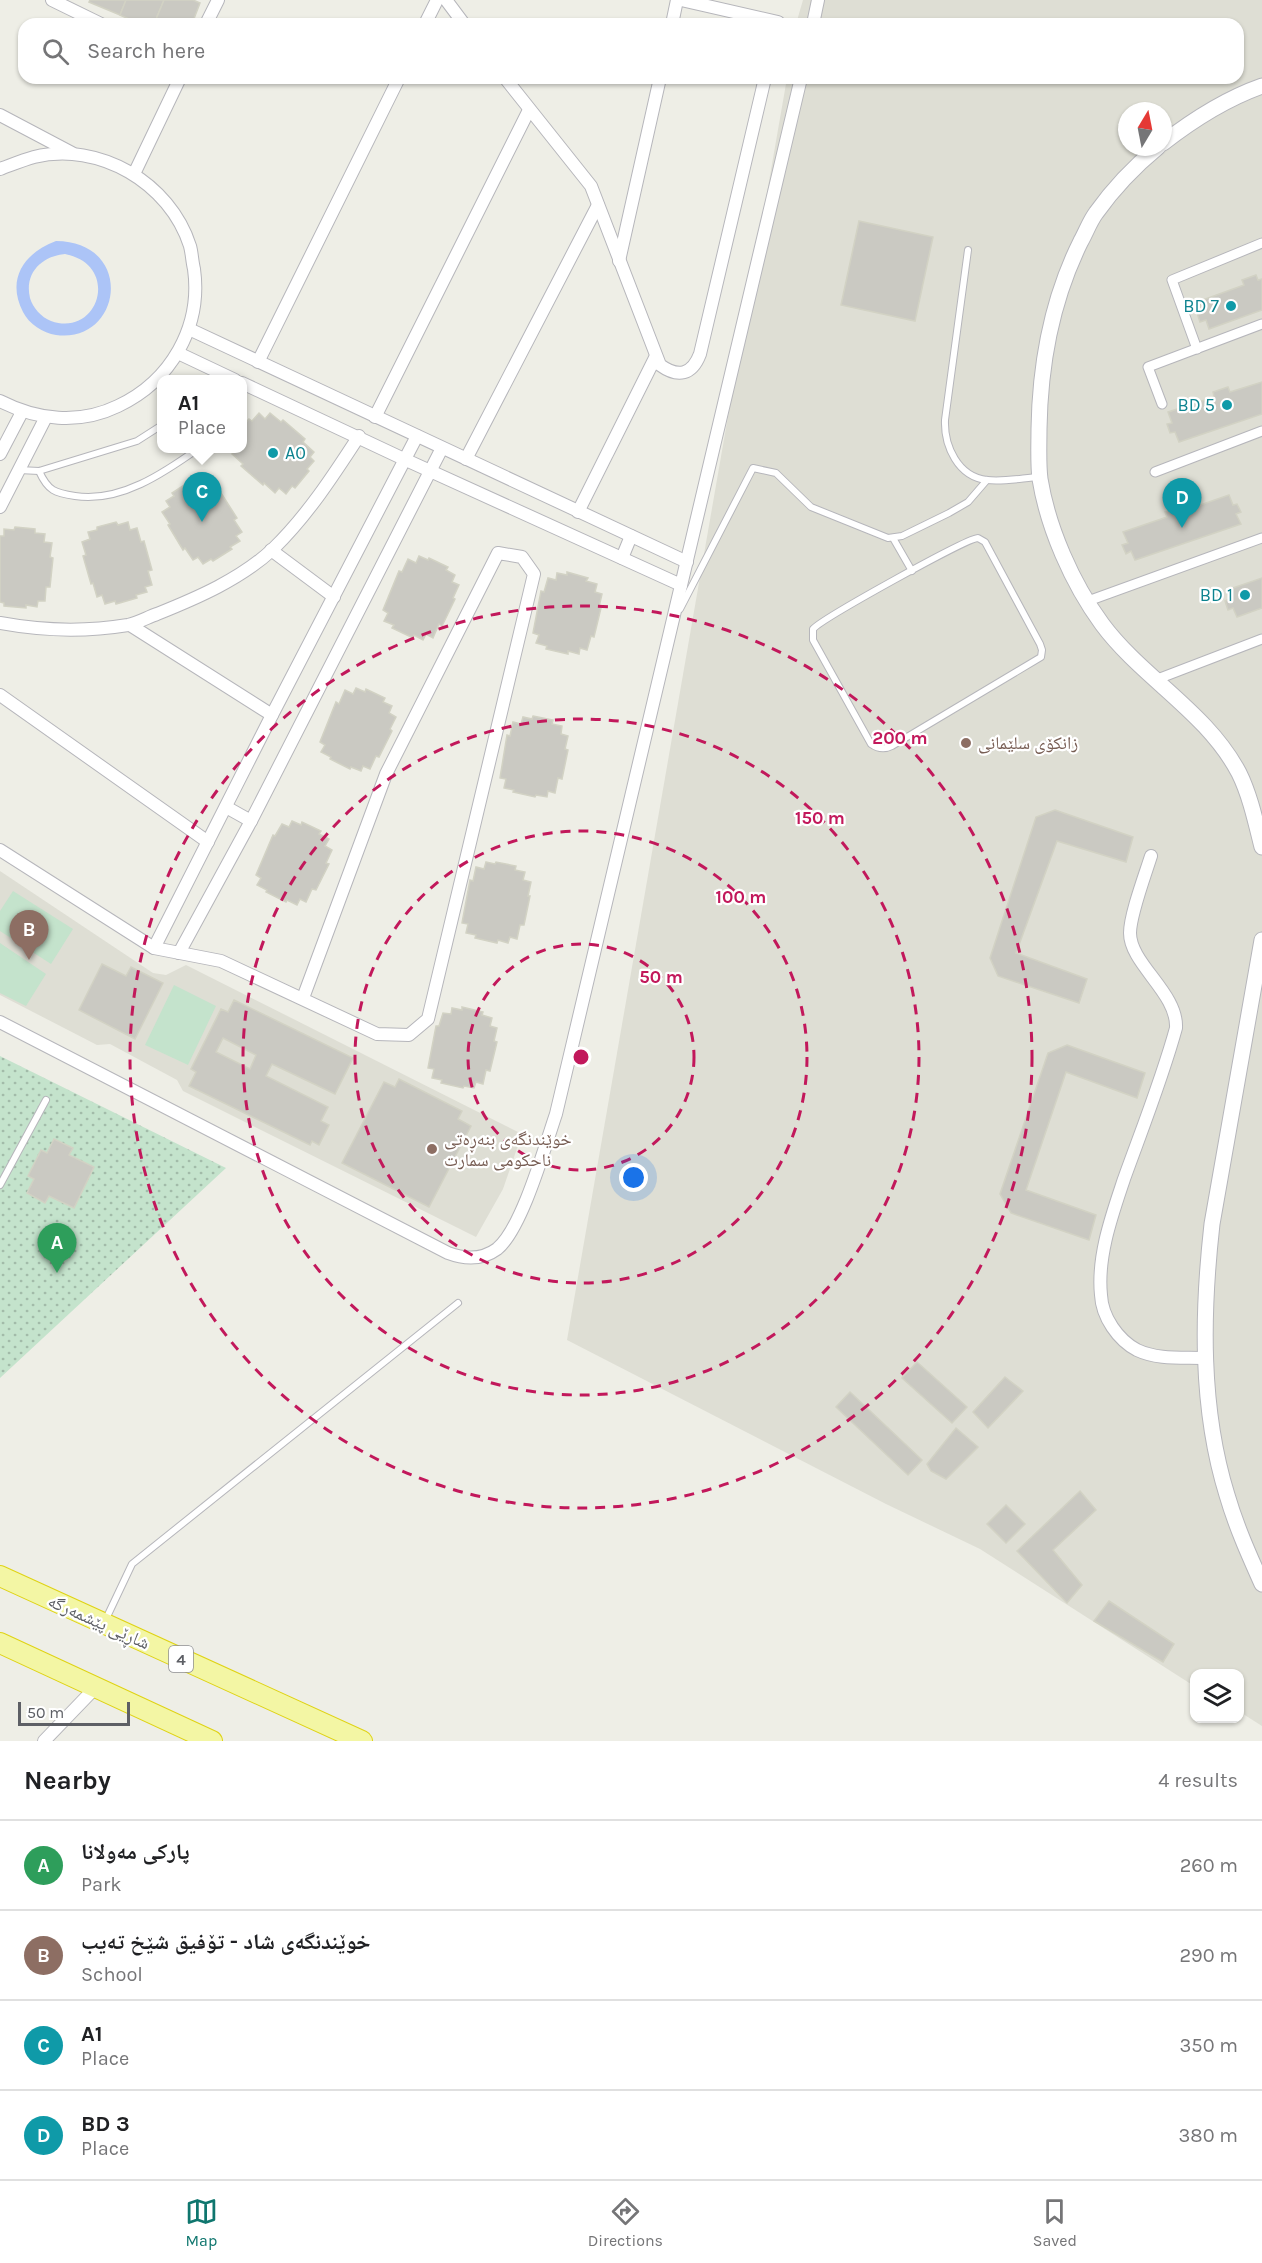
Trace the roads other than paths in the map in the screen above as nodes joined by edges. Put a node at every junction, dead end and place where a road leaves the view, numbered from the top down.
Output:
1 (52, 0) edge
2 (218, 0) edge
3 (437, 0) edge
4 (446, 0) edge
5 (679, 0) edge
6 (818, 0) edge
7 (89, 18) edge
8 (209, 18) edge
9 (428, 18) edge
10 (460, 18) edge
11 (674, 18) edge
12 (760, 18) edge
13 (814, 18) edge
14 (177, 84) edge
15 (396, 84) edge
16 (510, 84) edge
17 (659, 84) edge
18 (764, 84) edge
19 (800, 84) edge
20 (1262, 86) edge
21 (529, 110) junction
22 (0, 116) edge
23 (1172, 136) edge
24 (73, 154) junction
25 (1148, 156) edge
26 (0, 170) edge
27 (134, 174) junction
28 (598, 205) junction
29 (1262, 243) edge
30 (968, 250) dead end
31 (619, 261) junction
32 (1262, 324) edge
33 (189, 329) junction
34 (1197, 349) junction
35 (178, 353) junction
36 (656, 356) junction
37 (258, 362) junction
38 (162, 375) edge
39 (224, 375) edge
40 (157, 380) edge
41 (247, 385) edge
42 (0, 401) edge
43 (1162, 404) dead end
44 (22, 412) junction
45 (46, 417) junction
46 (375, 417) junction
47 (157, 428) edge
48 (1262, 431) edge
49 (359, 436) junction
50 (417, 436) junction
51 (1250, 436) junction
52 (1262, 442) edge
53 (442, 448) junction
54 (192, 453) edge
55 (0, 454) edge
56 (466, 459) junction
57 (406, 460) junction
58 (19, 470) junction
59 (39, 471) junction
60 (430, 471) junction
61 (1155, 472) dead end
62 (1040, 477) junction
63 (987, 480) junction
64 (0, 507) edge
65 (578, 512) junction
66 (631, 536) junction
67 (893, 538) junction
68 (1262, 538) edge
69 (271, 550) junction
70 (622, 558) junction
71 (687, 562) junction
72 (912, 570) junction
73 (681, 585) junction
74 (334, 597) junction
75 (1088, 601) junction
76 (0, 623) edge
77 (672, 624) junction
78 (130, 625) junction
79 (1262, 639) edge
80 (1155, 680) junction
81 (0, 695) edge
82 (272, 714) junction
83 (225, 807) junction
84 (251, 821) junction
85 (208, 842) junction
86 (1262, 847) edge
87 (0, 850) edge
88 (1151, 856) dead end
89 (1262, 940) edge
90 (154, 948) junction
91 (179, 952) junction
92 (303, 998) junction
93 (0, 1022) edge
94 (46, 1100) dead end
95 (0, 1185) edge
96 (458, 1303) dead end
97 (1205, 1358) junction
98 (0, 1576) edge
99 (1262, 1584) edge
100 (104, 1624) junction
101 (0, 1642) edge
102 (96, 1687) junction
103 (44, 1741) edge
104 (212, 1741) edge
105 (362, 1741) edge

1 - 7 street
2 - 8 street
3 - 9 street
4 - 10 street
5 - 11 street
5 - 12 street
6 - 13 street
14 - 27 street
15 - 37 street
16 - 21 street
17 - 31 street
18 - 36 street
19 - 71 street
20 - 23 street
21 - 28 street
21 - 46 street
22 - 24 street
24 - 26 street
24 - 27 street
25 - 62 street
27 - 33 street
28 - 31 street
28 - 56 street
29 - 34 street
30 - 63 lane
31 - 36 street
32 - 34 street
33 - 35 street
33 - 37 street
34 - 43 street
35 - 38 street
35 - 39 street
36 - 65 street
37 - 46 street
40 - 45 street
41 - 49 street
42 - 44 street
44 - 45 street
44 - 55 street
45 - 58 street
46 - 50 street
47 - 59 lane
48 - 51 street
49 - 57 street
49 - 69 street
50 - 53 street
50 - 57 street
51 - 52 street
51 - 61 street
53 - 56 street
53 - 60 street
54 - 59 lane
56 - 65 street
57 - 60 street
57 - 74 street
58 - 59 lane
58 - 64 street
60 - 70 street
60 - 84 street
62 - 63 lane
62 - 75 street
63 - 67 lane
65 - 66 street
66 - 70 street
66 - 71 street
67 - 72 lane
67 - 77 lane
68 - 75 street
69 - 74 street
69 - 78 street
70 - 73 street
71 - 73 street
72 - 72 lane
73 - 77 street
74 - 82 street
75 - 80 street
76 - 78 street
77 - 93 street
78 - 82 street
79 - 80 street
80 - 86 street
81 - 85 street
82 - 83 street
83 - 84 street
83 - 85 street
84 - 91 street
85 - 90 street
87 - 90 street
88 - 97 street
89 - 97 street
90 - 91 street
91 - 92 street
92 - 92 street
94 - 95 lane
96 - 100 lane
97 - 99 street
98 - 100 highway, شاڕێی پێشمەرگە / 4
100 - 105 highway, شاڕێی پێشمەرگە / 4
101 - 102 highway
102 - 103 street
102 - 104 highway

